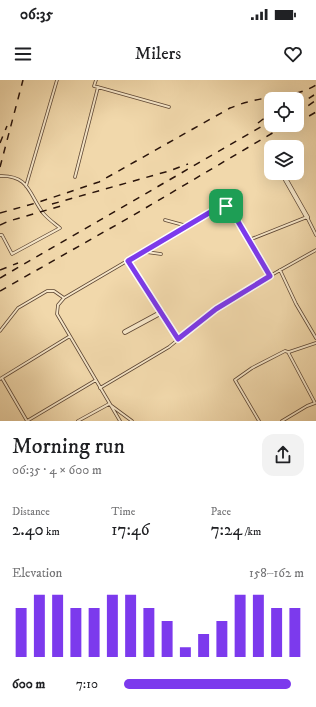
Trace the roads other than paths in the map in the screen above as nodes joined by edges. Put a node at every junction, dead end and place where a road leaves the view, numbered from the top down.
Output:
1 (57, 80) edge
2 (96, 80) edge
3 (98, 87) junction
4 (169, 107) dead end
5 (0, 176) edge
6 (75, 177) dead end
7 (286, 180) dead end
8 (26, 186) junction
9 (307, 217) junction
10 (165, 220) dead end
11 (188, 226) junction
12 (0, 235) edge
13 (316, 235) edge
14 (249, 240) junction
15 (316, 250) edge
16 (145, 251) junction
17 (161, 254) dead end
18 (128, 261) junction
19 (280, 270) junction
20 (270, 276) junction
21 (64, 298) junction
22 (162, 312) junction
23 (0, 331) edge
24 (125, 332) dead end
25 (70, 336) junction
26 (316, 338) edge
27 (178, 339) junction
28 (316, 343) edge
29 (288, 352) junction
30 (1, 378) edge
31 (96, 380) junction
32 (100, 388) junction
33 (109, 404) junction
34 (27, 421) edge
35 (78, 421) edge
36 (120, 421) edge
37 (132, 421) edge
38 (259, 421) edge
39 (282, 421) edge

1 - 8 lane
2 - 3 lane
3 - 4 lane
3 - 6 lane
5 - 8 lane
7 - 9 street
8 - 12 lane
9 - 13 lane
9 - 14 lane
10 - 11 lane
11 - 14 lane
11 - 16 lane
14 - 20 lane
15 - 19 lane
16 - 17 lane
16 - 18 lane
18 - 21 lane
18 - 22 lane
19 - 20 lane
19 - 26 lane
20 - 27 lane
21 - 23 lane
21 - 25 lane
22 - 24 street
22 - 27 lane
25 - 30 lane
25 - 31 lane
27 - 32 lane
28 - 29 lane
29 - 38 lane
29 - 39 lane
30 - 34 lane
31 - 32 lane
31 - 34 lane
32 - 33 lane
33 - 35 lane
33 - 36 lane
33 - 37 lane

